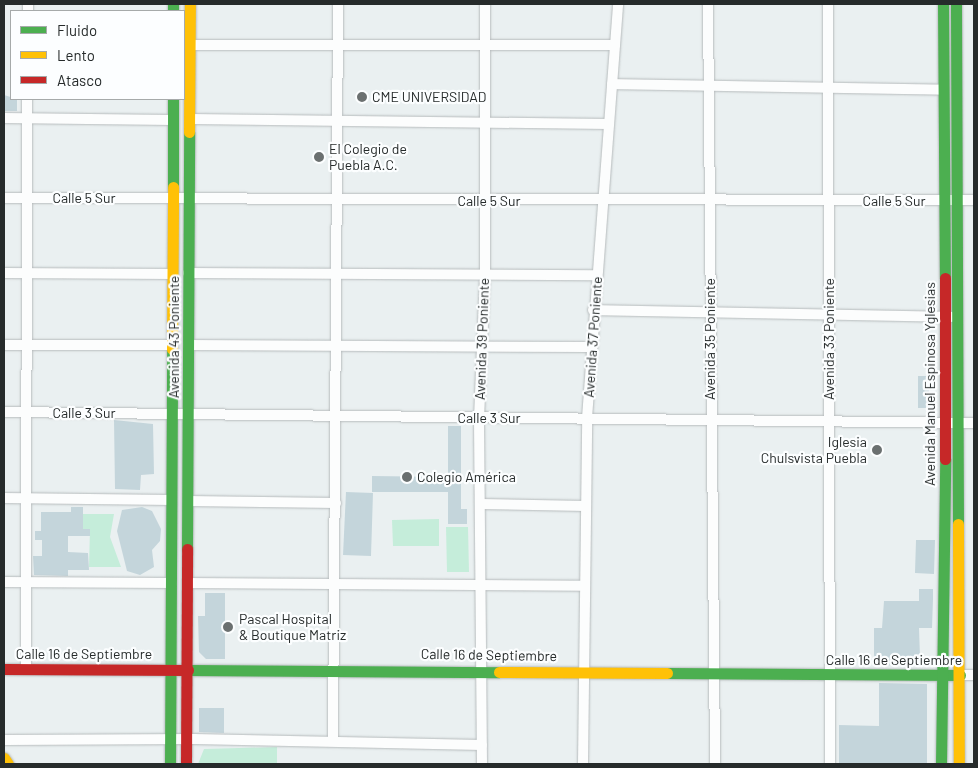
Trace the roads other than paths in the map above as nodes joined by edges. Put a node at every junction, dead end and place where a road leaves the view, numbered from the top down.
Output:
1 (190, 4) edge
2 (338, 4) edge
3 (485, 4) edge
4 (618, 4) edge
5 (708, 4) edge
6 (828, 4) edge
7 (943, 4) edge
8 (956, 4) edge
9 (190, 45) junction
10 (337, 46) junction
11 (615, 46) junction
12 (485, 47) junction
13 (612, 84) junction
14 (709, 88) junction
15 (828, 89) junction
16 (943, 90) junction
17 (27, 100) edge
18 (173, 100) edge
19 (4, 118) edge
20 (26, 118) junction
21 (191, 119) junction
22 (173, 120) junction
23 (338, 121) junction
24 (484, 123) junction
25 (610, 124) junction
26 (4, 198) edge
27 (26, 198) junction
28 (173, 199) junction
29 (604, 199) junction
30 (189, 200) junction
31 (337, 200) junction
32 (945, 200) junction
33 (957, 200) junction
34 (974, 200) edge
35 (485, 201) junction
36 (710, 201) junction
37 (828, 201) junction
38 (4, 273) edge
39 (188, 273) junction
40 (26, 274) junction
41 (173, 274) junction
42 (597, 275) junction
43 (485, 276) junction
44 (337, 277) junction
45 (593, 310) junction
46 (710, 312) junction
47 (829, 313) junction
48 (945, 316) junction
49 (958, 317) junction
50 (4, 344) edge
51 (25, 345) junction
52 (173, 345) junction
53 (188, 345) junction
54 (337, 346) junction
55 (482, 346) junction
56 (591, 347) junction
57 (4, 412) edge
58 (24, 412) junction
59 (172, 413) junction
60 (189, 413) junction
61 (338, 414) junction
62 (588, 418) junction
63 (479, 419) junction
64 (711, 420) junction
65 (829, 422) junction
66 (946, 423) junction
67 (959, 423) junction
68 (974, 424) edge
69 (4, 498) edge
70 (25, 499) junction
71 (172, 500) junction
72 (188, 501) junction
73 (336, 504) junction
74 (480, 504) junction
75 (586, 506) junction
76 (4, 582) edge
77 (24, 582) junction
78 (187, 582) junction
79 (172, 583) junction
80 (335, 584) junction
81 (479, 585) junction
82 (584, 586) junction
83 (26, 668) junction
84 (335, 668) junction
85 (4, 669) edge
86 (479, 669) junction
87 (171, 670) junction
88 (187, 670) junction
89 (584, 671) junction
90 (830, 674) junction
91 (942, 674) junction
92 (713, 675) junction
93 (960, 675) junction
94 (974, 675) edge
95 (170, 739) junction
96 (186, 739) junction
97 (4, 740) edge
98 (333, 741) junction
99 (482, 745) junction
100 (4, 758) edge
101 (8, 764) edge
102 (170, 764) edge
103 (186, 764) edge
104 (482, 764) edge
105 (582, 764) edge
106 (715, 764) edge
107 (830, 764) edge
108 (941, 764) edge
109 (959, 764) edge

1 - 9 main road, Avenida 43 Poniente
2 - 10 street
3 - 12 street, Avenida 39 Poniente
4 - 11 street, Avenida 37 Poniente
5 - 14 street, Avenida 35 Poniente
6 - 15 street, Avenida 33 Poniente
7 - 16 main road, Avenida Manuel Espinosa Yglesias
8 - 33 main road, Avenida Manuel Espinosa Yglesias
9 - 10 street
9 - 21 main road, Avenida 43 Poniente
10 - 12 street
10 - 23 street
11 - 12 street
11 - 13 street, Avenida 37 Poniente
12 - 24 street, Avenida 39 Poniente
13 - 14 street
13 - 25 street, Avenida 37 Poniente
14 - 15 street
14 - 36 street, Avenida 35 Poniente
15 - 16 street
15 - 37 street, Avenida 33 Poniente
16 - 32 main road, Avenida Manuel Espinosa Yglesias
17 - 20 street
18 - 22 main road, Avenida 43 Poniente
19 - 20 street
20 - 22 street
20 - 27 street
21 - 23 street
21 - 30 main road, Avenida 43 Poniente
22 - 28 main road, Avenida 43 Poniente
23 - 24 street
23 - 31 street
24 - 25 street
24 - 35 street, Avenida 39 Poniente
25 - 29 street, Avenida 37 Poniente
26 - 27 street, Calle 5 Sur
27 - 28 street, Calle 5 Sur
27 - 40 street
28 - 30 street, Calle 5 Sur
28 - 41 main road, Avenida 43 Poniente
29 - 35 street, Calle 5 Sur
29 - 36 street, Calle 5 Sur
29 - 42 street, Avenida 37 Poniente
30 - 31 street, Calle 5 Sur
30 - 39 main road, Avenida 43 Poniente
31 - 35 street, Calle 5 Sur
31 - 44 street
32 - 33 street, Calle 5 Sur
32 - 37 street, Calle 5 Sur
32 - 48 main road, Avenida Manuel Espinosa Yglesias
33 - 34 street, Calle 5 Sur
33 - 49 main road, Avenida Manuel Espinosa Yglesias
35 - 43 street, Avenida 39 Poniente
36 - 37 street, Calle 5 Sur
36 - 46 street, Avenida 35 Poniente
37 - 47 street, Avenida 33 Poniente
38 - 40 street
39 - 44 street
39 - 53 main road, Avenida 43 Poniente
40 - 41 street
40 - 51 street
41 - 52 main road, Avenida 43 Poniente
42 - 43 street
42 - 45 street, Avenida 37 Poniente
43 - 44 street
43 - 55 street, Avenida 39 Poniente
44 - 54 street
45 - 46 street
45 - 56 street, Avenida 37 Poniente
46 - 47 street
46 - 64 street, Avenida 35 Poniente
47 - 48 street
47 - 65 street, Avenida 33 Poniente
48 - 49 street
48 - 66 main road, Avenida Manuel Espinosa Yglesias
49 - 67 main road, Avenida Manuel Espinosa Yglesias
50 - 51 street
51 - 52 street
51 - 58 street
52 - 59 main road, Avenida 43 Poniente
53 - 54 street
53 - 60 main road, Avenida 43 Poniente
54 - 55 street
54 - 61 street
55 - 56 street
55 - 63 street, Avenida 39 Poniente
56 - 62 street, Avenida 37 Poniente
57 - 58 street, Calle 3 Sur
58 - 59 street, Calle 3 Sur
58 - 70 street
59 - 60 street, Calle 3 Sur
59 - 71 main road, Avenida 43 Poniente
60 - 61 street, Calle 3 Sur
60 - 72 main road, Avenida 43 Poniente
61 - 63 street, Calle 3 Sur
61 - 73 street
62 - 63 street, Calle 3 Sur
62 - 64 street, Calle 3 Sur
62 - 75 street, Avenida 37 Poniente
63 - 74 street, Avenida 39 Poniente
64 - 65 street, Calle 3 Sur
64 - 92 street, Avenida 35 Poniente
65 - 66 street, Calle 3 Sur
65 - 90 street, Avenida 33 Poniente
66 - 67 street, Calle 3 Sur
66 - 91 main road, Avenida Manuel Espinosa Yglesias
67 - 68 street, Calle 3 Sur
67 - 93 main road, Avenida Manuel Espinosa Yglesias
69 - 70 street
70 - 71 street
70 - 77 street
71 - 79 main road, Avenida 43 Poniente
72 - 73 street
72 - 78 main road, Avenida 43 Poniente
73 - 80 street
74 - 75 street
74 - 81 street, Avenida 39 Poniente
75 - 82 street, Avenida 37 Poniente
76 - 77 street
77 - 79 street
77 - 83 street
78 - 80 street
78 - 88 main road, Avenida 43 Poniente
79 - 87 main road, Avenida 43 Poniente
80 - 81 street
80 - 84 street
81 - 82 street
81 - 86 street, Avenida 39 Poniente
82 - 89 street, Avenida 37 Poniente
83 - 85 main road, Calle 16 de Septiembre
83 - 87 main road, Calle 16 de Septiembre
84 - 86 main road, Calle 16 de Septiembre
84 - 88 main road, Calle 16 de Septiembre
84 - 98 street
86 - 89 main road, Calle 16 de Septiembre
86 - 99 street, Avenida 39 Poniente
87 - 88 main road, Calle 16 de Septiembre
87 - 95 main road, Avenida 43 Poniente
88 - 96 main road, Avenida 43 Poniente
89 - 92 main road, Calle 16 de Septiembre
89 - 105 street, Avenida 37 Poniente
90 - 91 main road, Calle 16 de Septiembre
90 - 92 main road, Calle 16 de Septiembre
90 - 107 street, Avenida 33 Poniente
91 - 93 main road, Calle 16 de Septiembre
91 - 108 main road, Avenida Manuel Espinosa Yglesias
92 - 106 street, Avenida 35 Poniente
93 - 94 street, Calle 16 de Septiembre
93 - 109 main road, Avenida Manuel Espinosa Yglesias
95 - 96 street
95 - 97 street
95 - 102 main road, Avenida 43 Poniente
96 - 98 street
96 - 103 main road, Avenida 43 Poniente
98 - 99 street
99 - 104 street, Avenida 39 Poniente
100 - 101 main road

